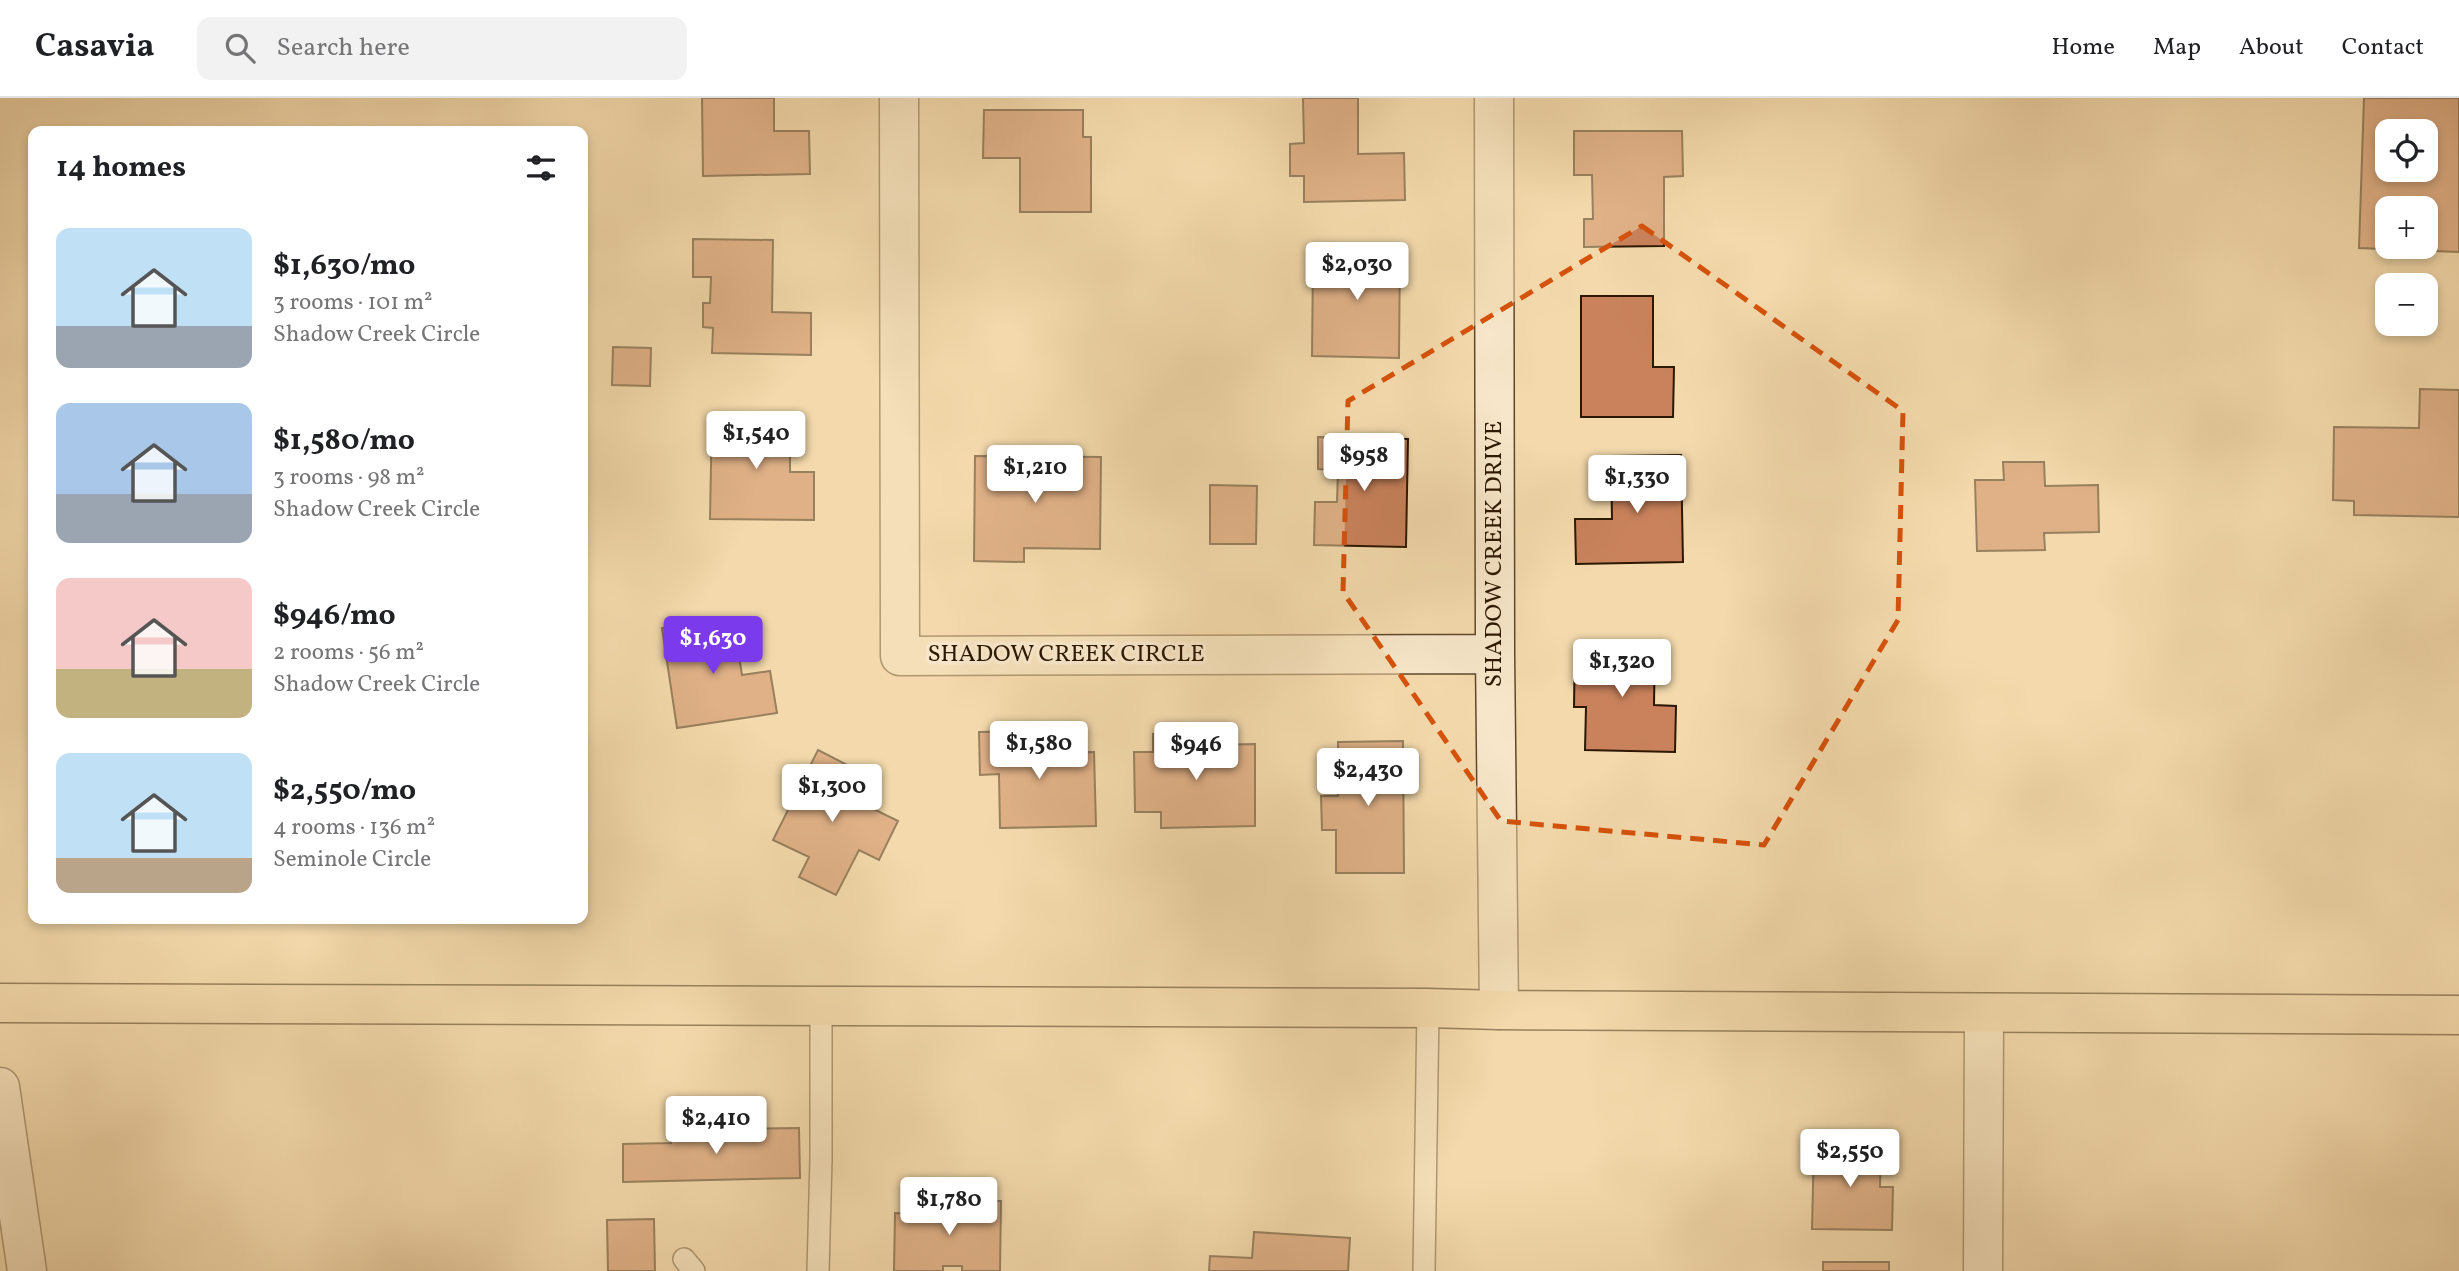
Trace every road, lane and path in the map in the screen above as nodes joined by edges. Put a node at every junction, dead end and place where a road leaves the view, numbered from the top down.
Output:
1 (899, 98) edge
2 (1494, 98) edge
3 (1495, 654) junction
4 (0, 1003) edge
5 (821, 1006) junction
6 (1428, 1008) junction
7 (1499, 1010) junction
8 (1984, 1013) junction
9 (2459, 1014) edge
10 (0, 1087) edge
11 (27, 1271) edge
12 (818, 1271) edge
13 (1424, 1271) edge
14 (1983, 1271) edge

1 - 3 street, SHADOW CREEK CIRCLE
2 - 3 street, SHADOW CREEK DRIVE
3 - 7 street, SHADOW CREEK DRIVE
4 - 5 main road
5 - 6 main road
5 - 12 lane
6 - 7 main road
6 - 13 lane
7 - 8 main road
8 - 9 main road
8 - 14 street
10 - 11 street

